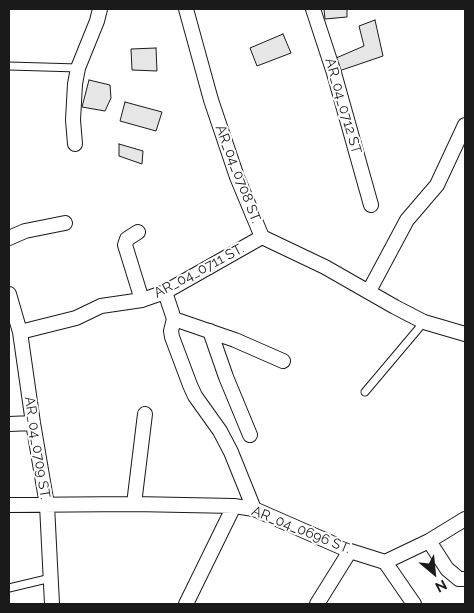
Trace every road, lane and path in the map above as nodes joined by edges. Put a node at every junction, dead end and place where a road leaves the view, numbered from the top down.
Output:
1 (100, 9) edge
2 (186, 9) edge
3 (313, 9) edge
4 (9, 66) edge
5 (78, 68) junction
6 (465, 125) edge
7 (75, 144) dead end
8 (371, 205) dead end
9 (64, 223) dead end
10 (138, 232) dead end
11 (262, 237) junction
12 (9, 238) edge
13 (369, 291) junction
14 (165, 292) junction
15 (9, 294) edge
16 (142, 300) junction
17 (174, 318) junction
18 (424, 322) junction
19 (210, 331) junction
20 (20, 332) junction
21 (465, 334) edge
22 (283, 361) dead end
23 (364, 392) dead end
24 (145, 414) dead end
25 (33, 423) junction
26 (9, 424) edge
27 (250, 435) dead end
28 (134, 504) junction
29 (47, 505) junction
30 (9, 506) edge
31 (234, 506) junction
32 (254, 509) junction
33 (465, 519) edge
34 (429, 541) junction
35 (350, 551) junction
36 (385, 562) junction
37 (51, 578) junction
38 (465, 580) edge
39 (9, 588) edge
40 (52, 604) edge
41 (186, 604) edge
42 (317, 604) edge
43 (414, 604) edge

1 - 5 street
2 - 11 street, AR_04_0708 ST.
3 - 8 street, AR_04_0712 ST
4 - 5 lane
5 - 7 street
6 - 13 street
9 - 12 street
10 - 16 street
11 - 13 street, AR_04_0708 ST.
11 - 14 street, AR_04_0711 ST.
13 - 18 street, AR_04_0708 ST.
14 - 16 street, AR_04_0711 ST.
14 - 17 street
15 - 20 street, AR_04_0709 ST.
16 - 20 street, AR_04_0711 ST.
17 - 19 street
17 - 32 street
18 - 21 street, AR_04_0708 ST.
18 - 23 lane
19 - 22 street
19 - 27 street
20 - 25 street, AR_04_0709 ST.
24 - 28 street
25 - 26 street
25 - 29 street, AR_04_0709 ST.
28 - 29 street, AR_04_0696 ST.
28 - 31 street, AR_04_0696 ST.
29 - 30 street, AR_04_0696 ST.
29 - 37 street, AR_04_0709 ST.
31 - 32 street, AR_04_0696 ST.
31 - 41 street
32 - 35 street, AR_04_0696 ST.
33 - 34 street
34 - 36 street
34 - 38 street
35 - 36 street, AR_04_0696 ST.
35 - 42 street
36 - 43 street
37 - 39 lane
37 - 40 street, AR_04_0709 ST.

